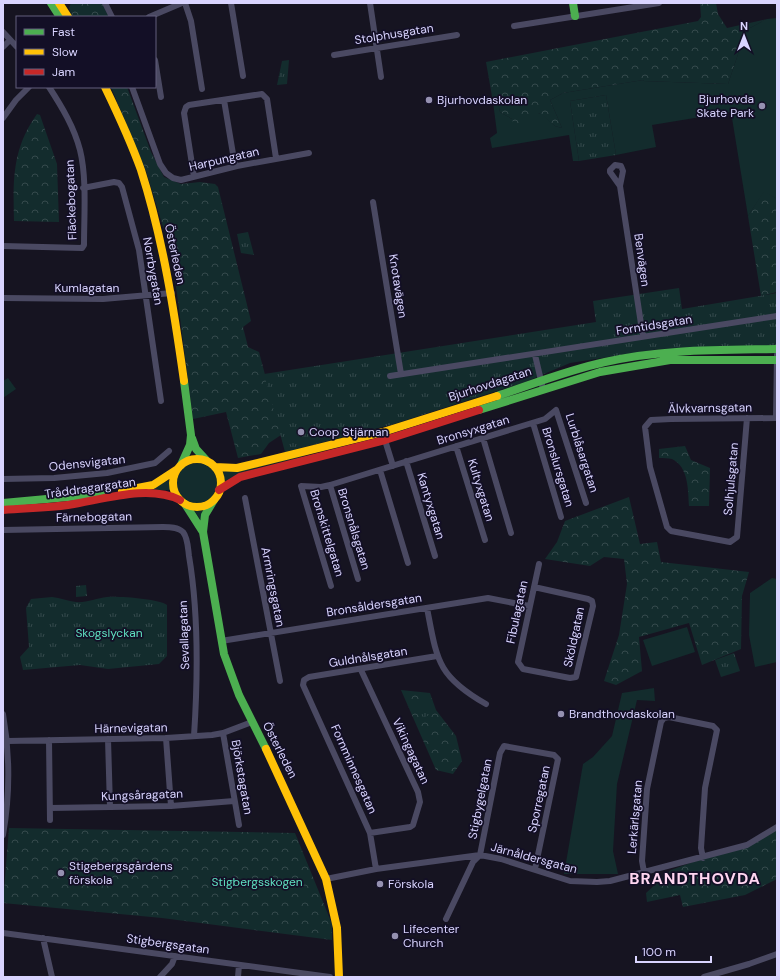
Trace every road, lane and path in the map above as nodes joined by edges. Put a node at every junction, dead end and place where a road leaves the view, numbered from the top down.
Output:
1 (104, 3) edge
2 (184, 3) edge
3 (231, 3) edge
4 (370, 3) edge
5 (573, 3) edge
6 (659, 3) edge
7 (55, 4) edge
8 (60, 16) edge
9 (67, 16) edge
10 (111, 16) edge
11 (152, 16) edge
12 (575, 16) junction
13 (514, 26) dead end
14 (3, 32) edge
15 (457, 35) dead end
16 (10, 40) junction
17 (16, 46) edge
18 (3, 47) edge
19 (377, 48) junction
20 (334, 55) dead end
21 (156, 66) edge
22 (243, 76) dead end
23 (381, 77) dead end
24 (28, 88) edge
25 (50, 88) edge
26 (105, 88) edge
27 (132, 88) edge
28 (202, 89) dead end
29 (161, 96) dead end
30 (224, 100) junction
31 (3, 118) edge
32 (309, 153) dead end
33 (276, 158) junction
34 (235, 166) junction
35 (194, 177) junction
36 (620, 186) dead end
37 (83, 188) junction
38 (373, 202) dead end
39 (3, 246) edge
40 (172, 294) junction
41 (147, 297) junction
42 (3, 298) edge
43 (777, 316) edge
44 (643, 337) junction
45 (777, 349) edge
46 (535, 355) junction
47 (777, 355) edge
48 (777, 360) edge
49 (401, 374) junction
50 (390, 376) dead end
51 (541, 380) junction
52 (543, 389) junction
53 (161, 401) dead end
54 (556, 410) joint
55 (747, 418) junction
56 (777, 418) edge
57 (533, 423) junction
58 (383, 432) junction
59 (191, 434) junction
60 (483, 438) junction
61 (385, 440) junction
62 (332, 445) junction
63 (456, 446) junction
64 (169, 451) dead end
65 (334, 454) junction
66 (406, 461) junction
67 (212, 465) junction
68 (393, 466) junction
69 (179, 468) junction
70 (380, 470) junction
71 (3, 479) edge
72 (330, 485) junction
73 (301, 486) joint
74 (219, 490) junction
75 (245, 498) dead end
76 (214, 500) junction
77 (182, 502) junction
78 (3, 503) edge
79 (586, 503) dead end
80 (3, 510) edge
81 (562, 517) dead end
82 (3, 530) edge
83 (203, 532) junction
84 (183, 533) joint
85 (510, 533) dead end
86 (485, 540) dead end
87 (734, 540) joint
88 (435, 556) dead end
89 (408, 563) dead end
90 (539, 564) dead end
91 (358, 579) dead end
92 (331, 586) dead end
93 (534, 588) junction
94 (529, 606) junction
95 (427, 608) junction
96 (271, 632) junction
97 (221, 641) junction
98 (437, 656) junction
99 (519, 665) joint
100 (361, 670) junction
101 (304, 680) joint
102 (280, 681) dead end
103 (486, 704) dead end
104 (3, 714) edge
105 (252, 722) junction
106 (223, 733) junction
107 (194, 736) junction
108 (166, 738) junction
109 (108, 739) junction
110 (49, 740) junction
111 (8, 741) junction
112 (502, 747) joint
113 (234, 802) junction
114 (171, 806) junction
115 (110, 807) junction
116 (50, 808) junction
117 (50, 820) dead end
118 (239, 825) dead end
119 (777, 828) edge
120 (370, 833) junction
121 (3, 835) edge
122 (480, 855) junction
123 (703, 858) junction
124 (376, 869) junction
125 (535, 869) junction
126 (644, 872) junction
127 (326, 879) junction
128 (446, 919) dead end
129 (3, 933) edge
130 (43, 938) junction
131 (777, 954) edge
132 (175, 956) junction
133 (238, 965) junction
134 (294, 974) edge
135 (52, 977) edge
136 (160, 977) edge
137 (238, 977) edge
138 (330, 977) edge
139 (339, 977) edge
140 (704, 977) edge

1 - 10 street
2 - 11 street
2 - 28 street
3 - 22 street
4 - 19 street
5 - 12 main road
6 - 12 street
7 - 8 main road
7 - 9 main road
12 - 13 street
14 - 16 street
15 - 19 street, Stolphusgatan
16 - 17 street
16 - 18 street
19 - 20 street, Stolphusgatan
19 - 23 street
21 - 29 street
24 - 31 street
25 - 37 street, Fläckebogatan
26 - 40 main road, Österleden
27 - 35 street, Harpungatan
30 - 33 street
30 - 34 street
30 - 35 street
32 - 33 street, Harpungatan
33 - 34 street, Harpungatan
34 - 35 street, Harpungatan
36 - 44 street, Benvägen
37 - 39 street, Fläckebogatan
37 - 41 street, Norrbygatan
38 - 49 street, Knotavägen
40 - 41 street, Kumlagatan
40 - 59 main road, Österleden
41 - 42 street, Kumlagatan
41 - 53 street, Norrbygatan
43 - 44 street, Forntidsgatan
44 - 46 street, Forntidsgatan
45 - 51 main road, Bjurhovdagatan
46 - 49 street, Forntidsgatan
46 - 51 street
47 - 48 street, Älvkvarnsgatan
48 - 52 main road, Bjurhovdagatan
48 - 56 street, Älvkvarnsgatan
49 - 50 street, Forntidsgatan
51 - 52 street
51 - 58 main road, Bjurhovdagatan
52 - 61 main road, Bjurhovdagatan
54 - 57 street, Bronsyxgatan
54 - 79 street, Lurblåsargatan
55 - 56 street, Älvkvarnsgatan
55 - 87 street, Solhjulsgatan
55 - 87 street, Älvkvarnsgatan
57 - 60 street, Bronsyxgatan
57 - 81 street, Bronslursgatan
58 - 61 street
58 - 62 main road, Bjurhovdagatan
59 - 67 main road, Österleden
59 - 69 main road, Österleden
60 - 63 street, Bronsyxgatan
60 - 85 street
61 - 65 main road, Bjurhovdagatan
61 - 68 street
62 - 65 main road
62 - 67 main road, Bjurhovdagatan
63 - 66 street, Bronsyxgatan
63 - 86 street, Kultyxgatan
64 - 71 street, Odensvigatan
65 - 74 main road, Bjurhovdagatan
66 - 68 street, Bronsyxgatan
66 - 88 street, Kantyxgatan
67 - 69 main road
67 - 74 main road
68 - 70 street, Bronsyxgatan
69 - 77 main road
69 - 78 main road, Tråddragargatan
70 - 72 street, Bronsyxgatan
70 - 89 street
72 - 73 street, Bronsyxgatan
72 - 91 street, Bronsnålsgatan
73 - 92 street, Bronskittelgatan
74 - 76 main road
75 - 96 street, Armringsgatan
76 - 77 main road
76 - 83 main road, Österleden
77 - 80 main road, Tråddragargatan
77 - 83 main road, Österleden
82 - 84 street, Färnebogatan
83 - 97 main road, Österleden
84 - 107 street, Sevallagatan
90 - 93 street, Fibulagatan
93 - 94 street, Fibulagatan
93 - 99 street, Sköldgatan
94 - 95 street, Bronsåldersgatan
94 - 99 street, Fibulagatan
95 - 96 street, Bronsåldersgatan
95 - 98 street
96 - 97 street, Bronsåldersgatan
96 - 102 street, Armringsgatan
97 - 105 main road, Österleden
98 - 100 street, Guldnålsgatan
98 - 103 street
100 - 101 street, Guldnålsgatan
100 - 120 street, Vikingagatan
101 - 120 street, Fornminnesgatan
104 - 111 street
105 - 106 street, Härnevigatan
105 - 127 main road, Österleden
106 - 107 street, Härnevigatan
106 - 113 street, Björkstagatan
107 - 108 street, Härnevigatan
108 - 109 street, Härnevigatan
108 - 114 street
109 - 110 street, Härnevigatan
109 - 115 street
110 - 111 street, Härnevigatan
110 - 116 street
111 - 121 street
112 - 122 street, Stigbygelgatan
112 - 125 street, Sporregatan
113 - 114 street, Kungsåragatan
113 - 118 street, Björkstagatan
114 - 115 street, Kungsåragatan
115 - 116 street, Kungsåragatan
116 - 117 street
119 - 123 street, Järnåldersgatan
120 - 124 street, Fornminnesgatan
122 - 124 street, Järnåldersgatan
122 - 125 street, Järnåldersgatan
122 - 128 street
123 - 126 street, Järnåldersgatan
123 - 126 street, Lerkärlsgatan
124 - 127 street, Järnåldersgatan
125 - 126 street, Järnåldersgatan
127 - 139 main road, Österleden
129 - 130 street, Stigbergsgatan
130 - 132 street, Stigbergsgatan
130 - 135 street
131 - 140 street
132 - 133 street, Stigbergsgatan
132 - 136 street
133 - 134 street, Stigbergsgatan
133 - 137 street
134 - 138 street, Stigbergsgatan

